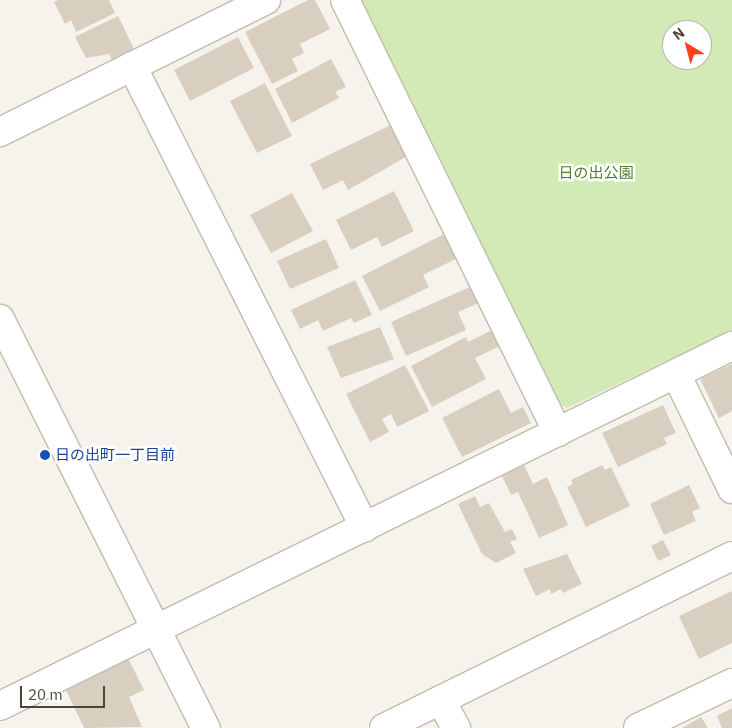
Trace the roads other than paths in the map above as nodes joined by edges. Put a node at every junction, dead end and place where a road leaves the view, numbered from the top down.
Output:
1 (266, 0) edge
2 (345, 0) edge
3 (132, 66) junction
4 (0, 132) edge
5 (0, 319) edge
6 (732, 346) edge
7 (676, 374) junction
8 (558, 432) junction
9 (725, 457) edge
10 (732, 489) edge
11 (365, 528) junction
12 (732, 556) edge
13 (157, 632) junction
14 (732, 683) edge
15 (441, 700) junction
16 (0, 706) edge
17 (206, 728) edge
18 (384, 728) edge
19 (456, 728) edge
20 (638, 728) edge

1 - 3 street
2 - 8 street
3 - 4 street
3 - 11 street
5 - 13 street
6 - 7 street
7 - 8 street
7 - 9 street
8 - 11 street
9 - 10 street
11 - 13 street
12 - 15 street
13 - 16 street
13 - 17 street
14 - 20 street
15 - 18 street
15 - 19 street

